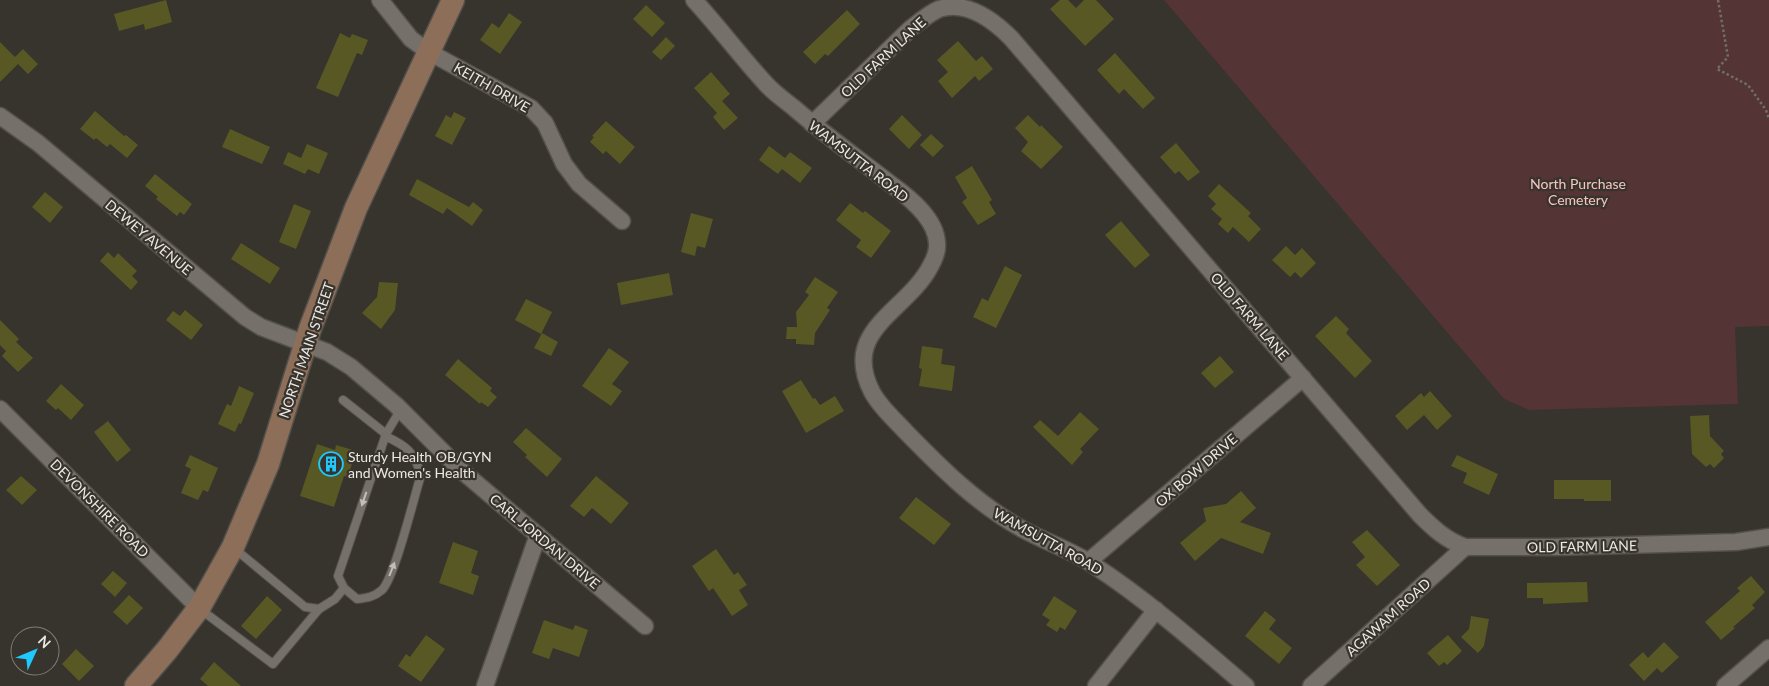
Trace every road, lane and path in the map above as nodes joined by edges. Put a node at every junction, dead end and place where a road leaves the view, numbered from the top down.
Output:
1 (380, 0) edge
2 (453, 0) edge
3 (694, 0) edge
4 (1718, 0) edge
5 (429, 52) junction
6 (0, 116) edge
7 (1769, 119) edge
8 (812, 124) junction
9 (622, 221) dead end
10 (306, 344) junction
11 (1302, 378) junction
12 (343, 400) dead end
13 (0, 409) edge
14 (401, 409) junction
15 (386, 435) junction
16 (538, 535) junction
17 (1769, 537) edge
18 (233, 547) junction
19 (1465, 547) junction
20 (1089, 562) junction
21 (344, 588) junction
22 (199, 608) junction
23 (319, 609) junction
24 (1156, 610) junction
25 (645, 626) dead end
26 (1769, 648) edge
27 (136, 686) edge
28 (485, 686) edge
29 (1096, 686) edge
30 (1246, 686) edge
31 (1311, 686) edge
32 (1725, 686) edge

1 - 5 street, KEITH DRIVE
2 - 5 main road, NORTH MAIN STREET
3 - 8 street, WAMSUTTA ROAD
4 - 7 path
5 - 9 street, KEITH DRIVE
5 - 10 main road, NORTH MAIN STREET
6 - 10 street, DEWEY AVENUE
8 - 11 street, OLD FARM LANE
8 - 20 street, WAMSUTTA ROAD
10 - 14 street, CARL JORDAN DRIVE
10 - 18 main road, NORTH MAIN STREET
11 - 19 street, OLD FARM LANE
11 - 20 street, OX BOW DRIVE
12 - 15 lane
13 - 22 street, DEVONSHIRE ROAD
14 - 15 lane
14 - 16 street, CARL JORDAN DRIVE
15 -> 21 lane
21 -> 15 lane
16 - 25 street, CARL JORDAN DRIVE
16 - 28 street
17 - 19 street, OLD FARM LANE
18 - 22 main road, NORTH MAIN STREET
18 - 23 lane
19 - 31 street, AGAWAM ROAD
20 - 24 street, WAMSUTTA ROAD
21 - 23 lane
22 - 23 lane
22 - 27 main road, NORTH MAIN STREET
24 - 29 street
24 - 30 street, WAMSUTTA ROAD
26 - 32 street

